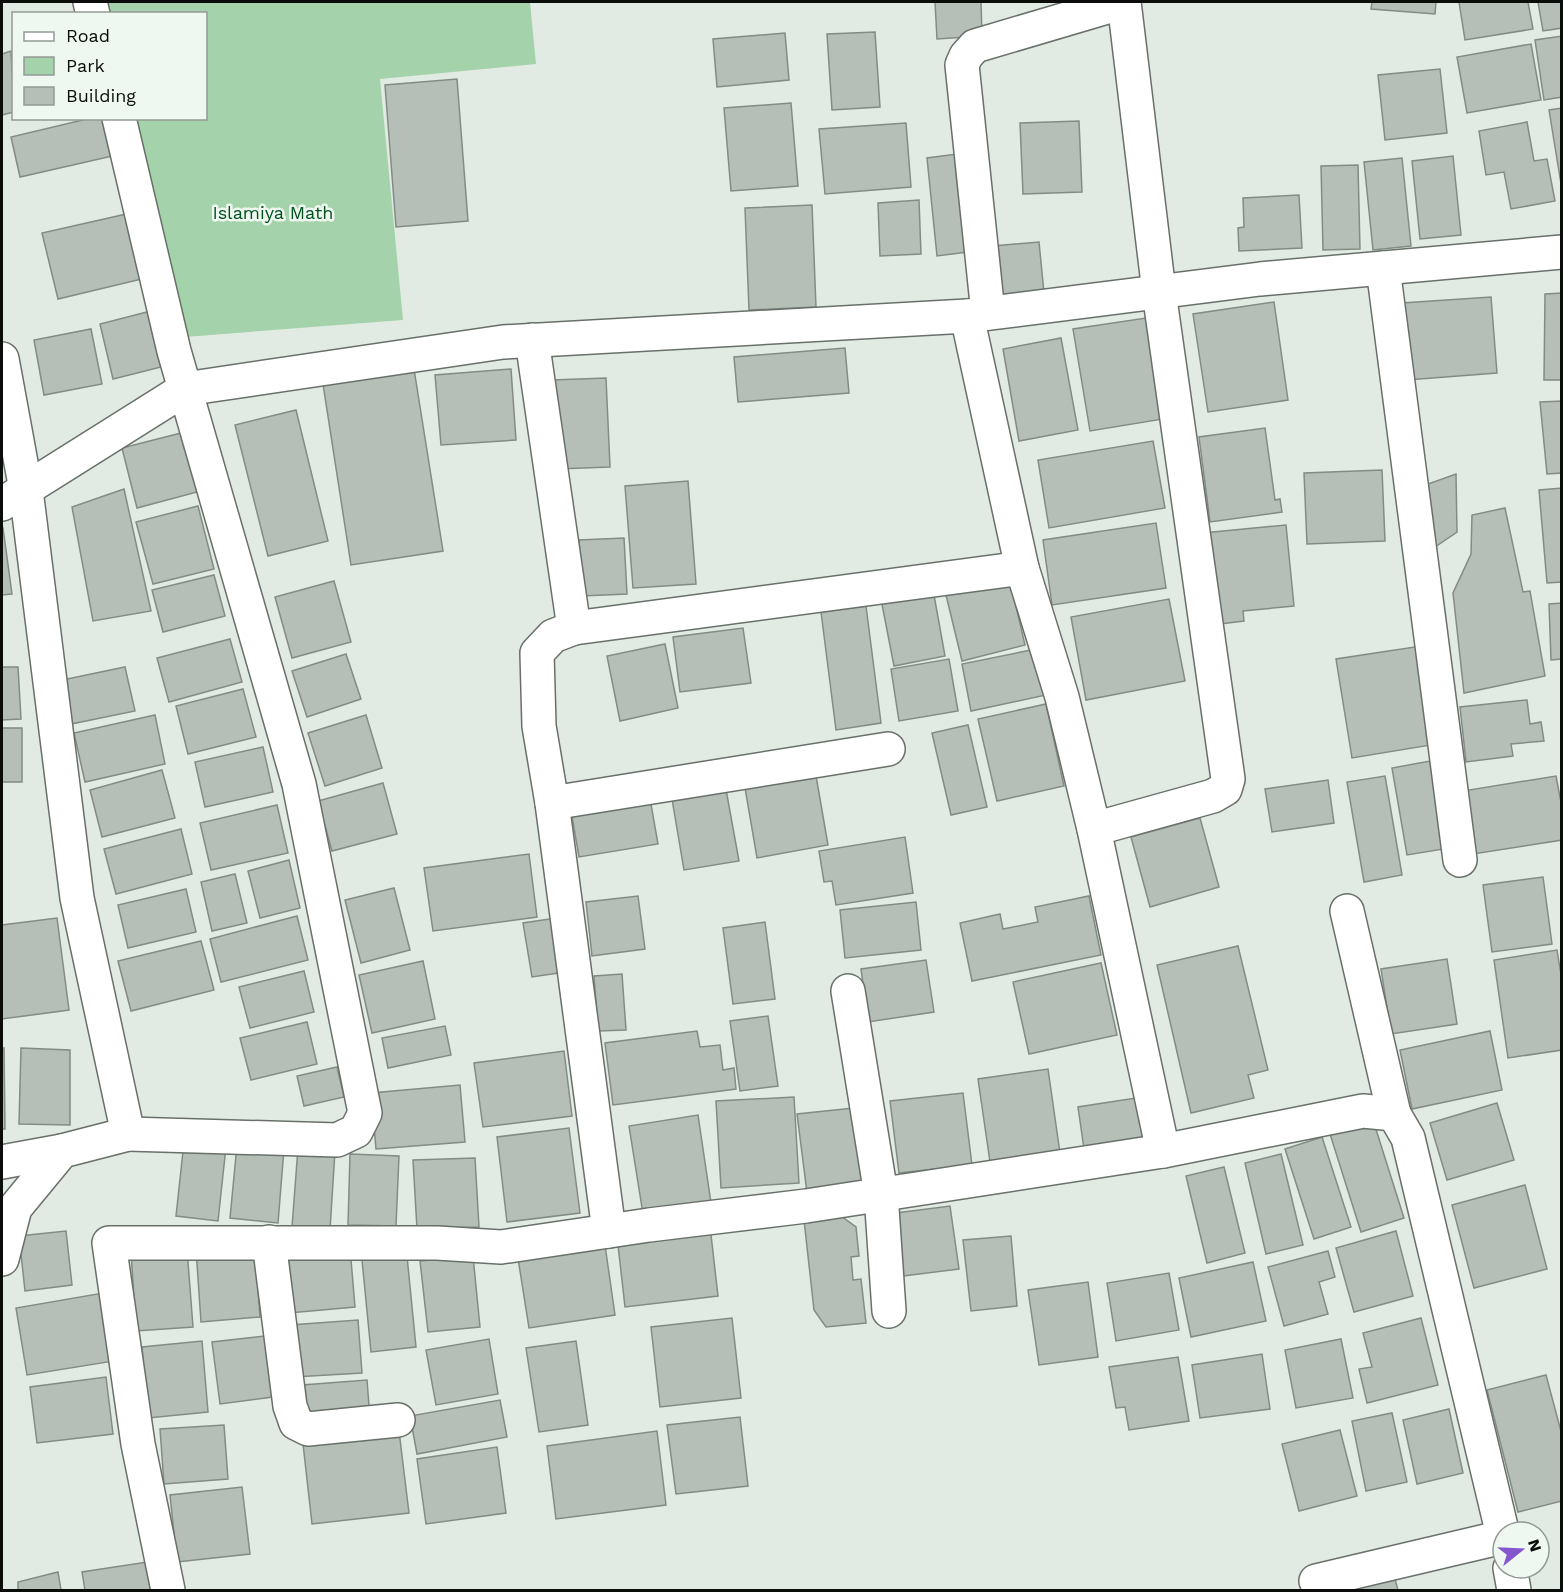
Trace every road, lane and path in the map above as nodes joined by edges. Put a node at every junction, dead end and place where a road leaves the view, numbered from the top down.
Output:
1 (1124, 2) edge
2 (118, 120) edge
3 (1562, 252) edge
4 (1383, 268) junction
5 (1159, 291) junction
6 (978, 314) junction
7 (532, 340) junction
8 (2, 359) edge
9 (185, 389) junction
10 (14, 497) edge
11 (1022, 568) junction
12 (574, 628) junction
13 (888, 749) dead end
14 (552, 803) junction
15 (1094, 829) junction
16 (1460, 860) dead end
17 (1347, 910) dead end
18 (848, 991) dead end
19 (1394, 1114) junction
20 (128, 1134) junction
21 (63, 1151) junction
22 (1164, 1151) junction
23 (2, 1162) edge
24 (881, 1194) junction
25 (609, 1231) junction
26 (269, 1242) junction
27 (2, 1259) edge
28 (889, 1311) dead end
29 (398, 1420) dead end
30 (1499, 1520) edge
31 (1491, 1539) edge
32 (1316, 1581) dead end
33 (168, 1590) edge

1 - 5 street
1 - 6 street
2 - 9 street
3 - 4 street
4 - 5 street
4 - 16 street
5 - 6 street
5 - 15 street
6 - 7 street
6 - 11 street
7 - 9 street
7 - 12 street
8 - 10 street
9 - 10 street
9 - 20 street
10 - 20 street
11 - 12 street
11 - 15 street
12 - 14 street
13 - 14 street
14 - 25 street
15 - 22 street
17 - 19 street
18 - 24 street
19 - 22 street
19 - 30 street
20 - 21 street
21 - 23 street
21 - 27 street
22 - 24 street
24 - 25 street
24 - 28 street
25 - 26 street
26 - 29 street
26 - 33 street
31 - 32 street

